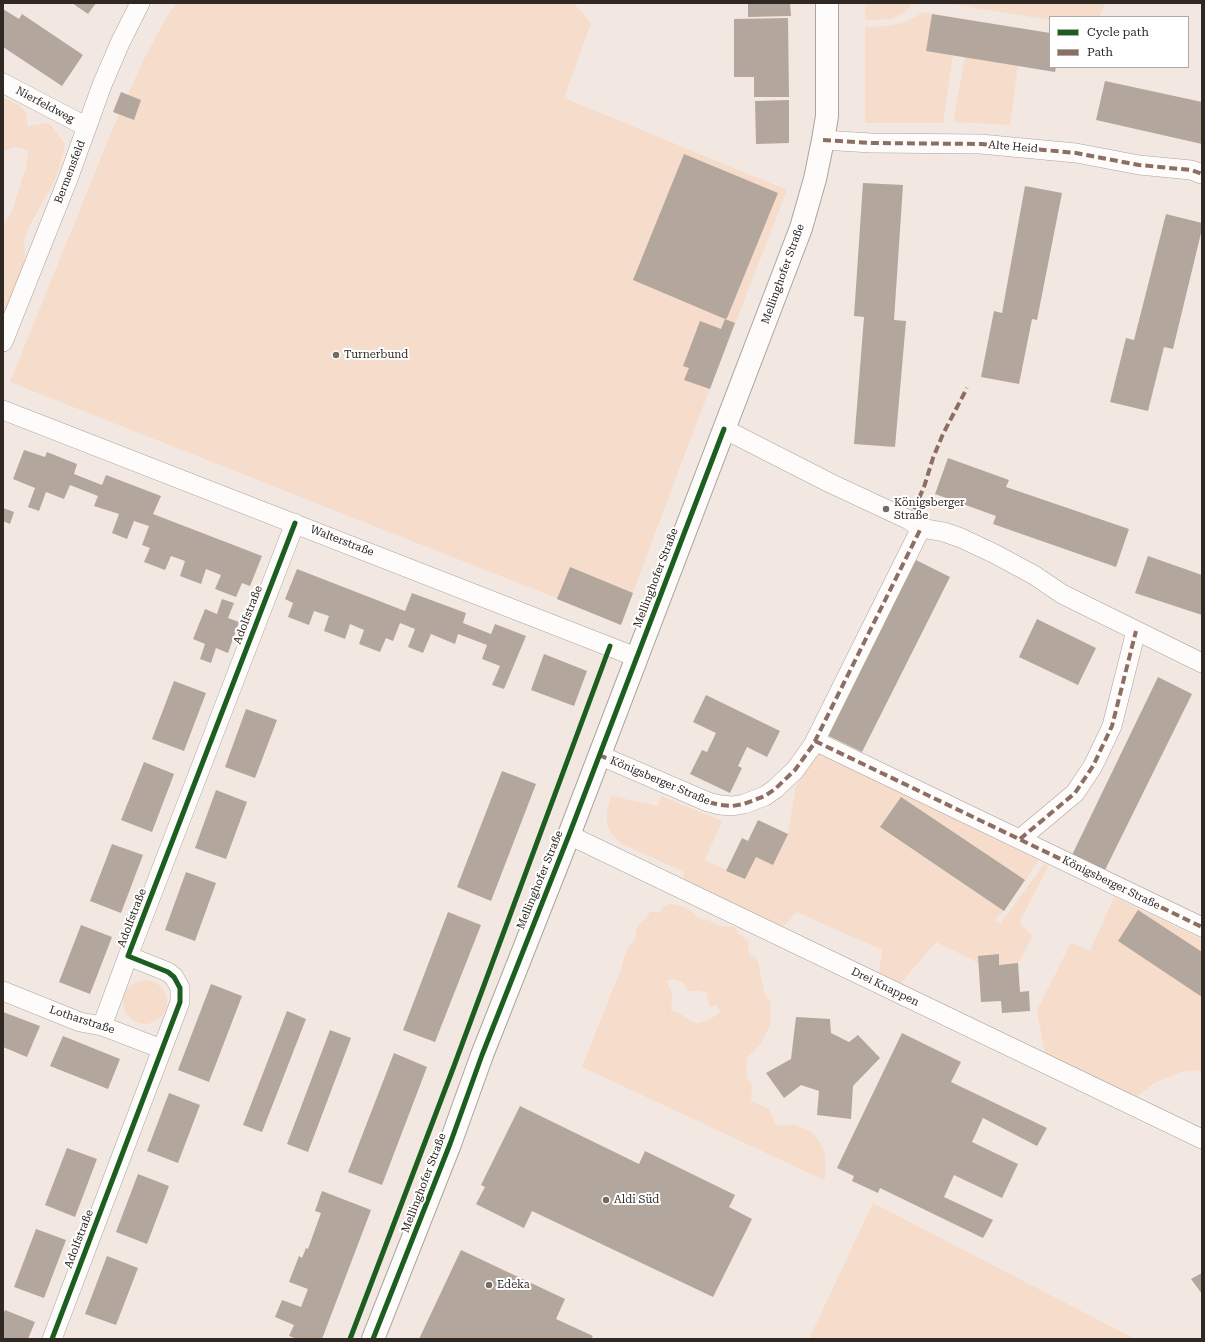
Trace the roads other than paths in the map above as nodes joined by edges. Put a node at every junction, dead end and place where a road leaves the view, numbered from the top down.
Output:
1 (140, 3) edge
2 (827, 3) edge
3 (3, 83) edge
4 (87, 126) junction
5 (823, 140) junction
6 (1202, 174) edge
7 (3, 342) edge
8 (3, 410) edge
9 (724, 428) junction
10 (295, 523) junction
11 (921, 528) junction
12 (1136, 631) junction
13 (636, 657) junction
14 (1202, 662) edge
15 (814, 741) junction
16 (599, 755) junction
17 (569, 836) junction
18 (1020, 839) junction
19 (1202, 927) edge
20 (128, 956) junction
21 (3, 991) edge
22 (102, 1026) junction
23 (162, 1049) junction
24 (1202, 1139) edge
25 (52, 1339) edge
26 (373, 1339) edge

1 - 4 street, Bermensfeld
2 - 5 main road, Mellinghofer Straße
3 - 4 street, Nierfeldweg
4 - 7 street, Bermensfeld
5 - 6 street, Alte Heid
5 - 9 main road, Mellinghofer Straße
8 - 10 street, Walterstraße
9 - 11 street
9 - 13 main road, Mellinghofer Straße
10 - 13 street, Walterstraße
10 - 20 street, Adolfstraße
11 - 12 street
11 - 15 street, Königsberger Straße
12 - 14 street
12 - 18 street
13 - 16 main road, Mellinghofer Straße
15 - 16 street, Königsberger Straße
15 - 18 street, Königsberger Straße
16 - 17 main road, Mellinghofer Straße
17 - 24 street, Drei Knappen
17 - 26 main road, Mellinghofer Straße
18 - 19 street, Königsberger Straße
20 - 22 street, Adolfstraße
20 - 23 street, Adolfstraße
21 - 22 street, Lotharstraße
22 - 23 street, Lotharstraße
23 - 25 street, Adolfstraße

